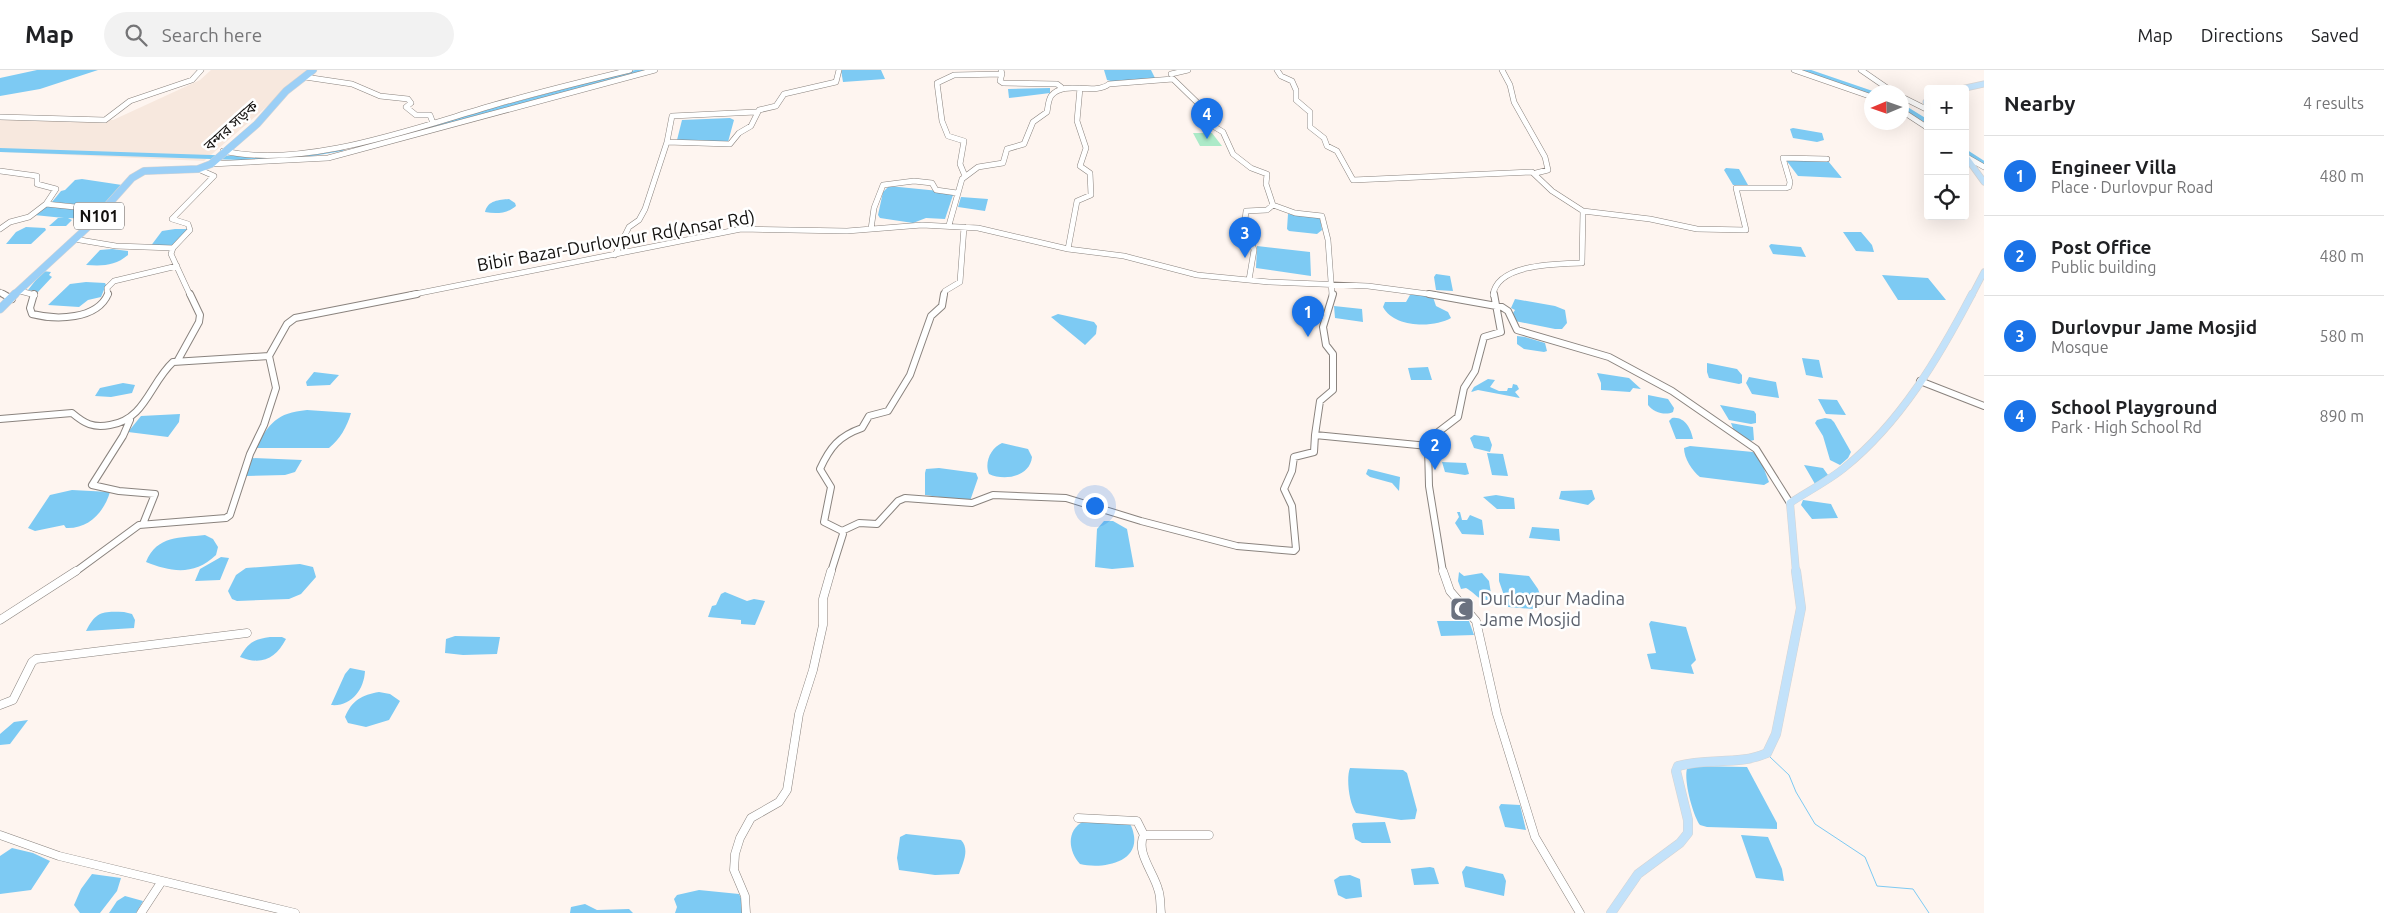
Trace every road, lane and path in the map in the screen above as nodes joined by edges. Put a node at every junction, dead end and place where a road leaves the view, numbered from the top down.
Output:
1 (202, 70) edge
2 (313, 70) edge
3 (630, 70) edge
4 (656, 70) edge
5 (839, 70) edge
6 (1166, 70) edge
7 (1188, 70) edge
8 (1277, 70) edge
9 (1502, 70) edge
10 (1794, 70) edge
11 (1861, 70) edge
12 (1001, 72) edge
13 (305, 77) junction
14 (1172, 77) junction
15 (1984, 84) edge
16 (1884, 85) edge
17 (1969, 87) edge
18 (1080, 88) junction
19 (1060, 90) junction
20 (1864, 93) edge
21 (1909, 100) edge
22 (1924, 107) edge
23 (756, 112) junction
24 (1909, 116) edge
25 (0, 117) edge
26 (433, 123) junction
27 (1924, 125) edge
28 (666, 142) junction
29 (222, 152) junction
30 (1969, 158) edge
31 (1827, 159) dead end
32 (1969, 161) edge
33 (212, 162) junction
34 (1984, 166) edge
35 (198, 169) junction
36 (0, 171) edge
37 (1536, 174) junction
38 (965, 176) junction
39 (1984, 182) edge
40 (957, 193) junction
41 (46, 204) junction
42 (1273, 205) junction
43 (104, 210) junction
44 (1584, 211) junction
45 (949, 225) junction
46 (964, 227) junction
47 (0, 229) edge
48 (871, 229) junction
49 (74, 239) junction
50 (174, 248) junction
51 (1068, 249) junction
52 (615, 255) junction
53 (177, 266) junction
54 (1984, 272) edge
55 (1249, 280) junction
56 (1333, 285) junction
57 (20, 291) junction
58 (0, 292) edge
59 (12, 299) junction
60 (1493, 305) junction
61 (0, 309) edge
62 (269, 356) junction
63 (178, 360) junction
64 (1920, 381) junction
65 (1984, 406) edge
66 (0, 419) edge
67 (130, 420) junction
68 (1315, 435) junction
69 (1428, 446) junction
70 (1790, 503) junction
71 (143, 524) junction
72 (842, 531) junction
73 (0, 620) edge
74 (246, 632) dead end
75 (0, 704) edge
76 (1078, 818) dead end
77 (0, 835) edge
78 (1144, 835) junction
79 (1209, 835) dead end
80 (162, 881) junction
81 (141, 913) edge
82 (295, 913) edge
83 (746, 913) edge
84 (1161, 913) edge
85 (1580, 913) edge
86 (1611, 913) edge

1 - 25 street
2 - 13 highway, বন্দর সড়ক / N101
3 - 26 street
4 - 33 street
5 - 23 street
6 - 14 street
7 - 14 street
8 - 37 street
9 - 37 street
10 - 20 street
11 - 16 street
12 - 19 street
12 - 38 street
13 - 26 street
13 - 29 highway, বন্দর সড়ক / N101
14 - 18 street
14 - 42 street
15 - 17 main road
18 - 19 street
18 - 51 street
19 - 38 street
21 - 22 street
23 - 28 street
23 - 28 street
24 - 27 street
26 - 29 street
28 - 52 street
29 - 33 highway, বন্দর সড়ক / N101
30 - 34 street
31 - 44 street
32 - 39 main road
33 - 35 highway, বন্দর সড়ক / N101
35 - 43 highway, বন্দর সড়ক / N101
35 - 50 street
36 - 41 street
37 - 44 street
38 - 40 street
40 - 45 street
40 - 48 street
41 - 43 street
41 - 47 street
42 - 55 street
42 - 56 street
43 - 49 highway, বন্দর সড়ক / N101
44 - 60 street
45 - 46 street, Bibir Bazar-Durlovpur Rd(Ansar Rd)
45 - 48 street, Bibir Bazar-Durlovpur Rd(Ansar Rd)
46 - 51 street, Bibir Bazar-Durlovpur Rd(Ansar Rd)
46 - 72 street
48 - 52 street, Bibir Bazar-Durlovpur Rd(Ansar Rd)
49 - 50 street
49 - 57 highway, বন্দর সড়ক / N101
50 - 53 street
51 - 55 street, Bibir Bazar-Durlovpur Rd(Ansar Rd)
52 - 62 street, Bibir Bazar-Durlovpur Rd(Ansar Rd)
53 - 57 street
53 - 63 street
54 - 64 main road
55 - 56 street, Bibir Bazar-Durlovpur Rd(Ansar Rd)
56 - 60 street, Bibir Bazar-Durlovpur Rd(Ansar Rd)
56 - 68 street
57 - 59 highway, বন্দর সড়ক / N101
58 - 59 street
59 - 61 highway, বন্দর সড়ক / N101
60 - 69 street
60 - 70 street, Bibir Bazar-Durlovpur Rd(Ansar Rd)
62 - 63 street
62 - 71 street
63 - 67 street
64 - 65 street
64 - 70 main road
66 - 67 street
67 - 71 street
68 - 69 street
68 - 72 street
69 - 85 street
70 - 86 main road
71 - 73 street
72 - 83 street
74 - 75 street
76 - 78 street
77 - 80 street
78 - 79 street
78 - 84 street
80 - 81 street
80 - 82 street

